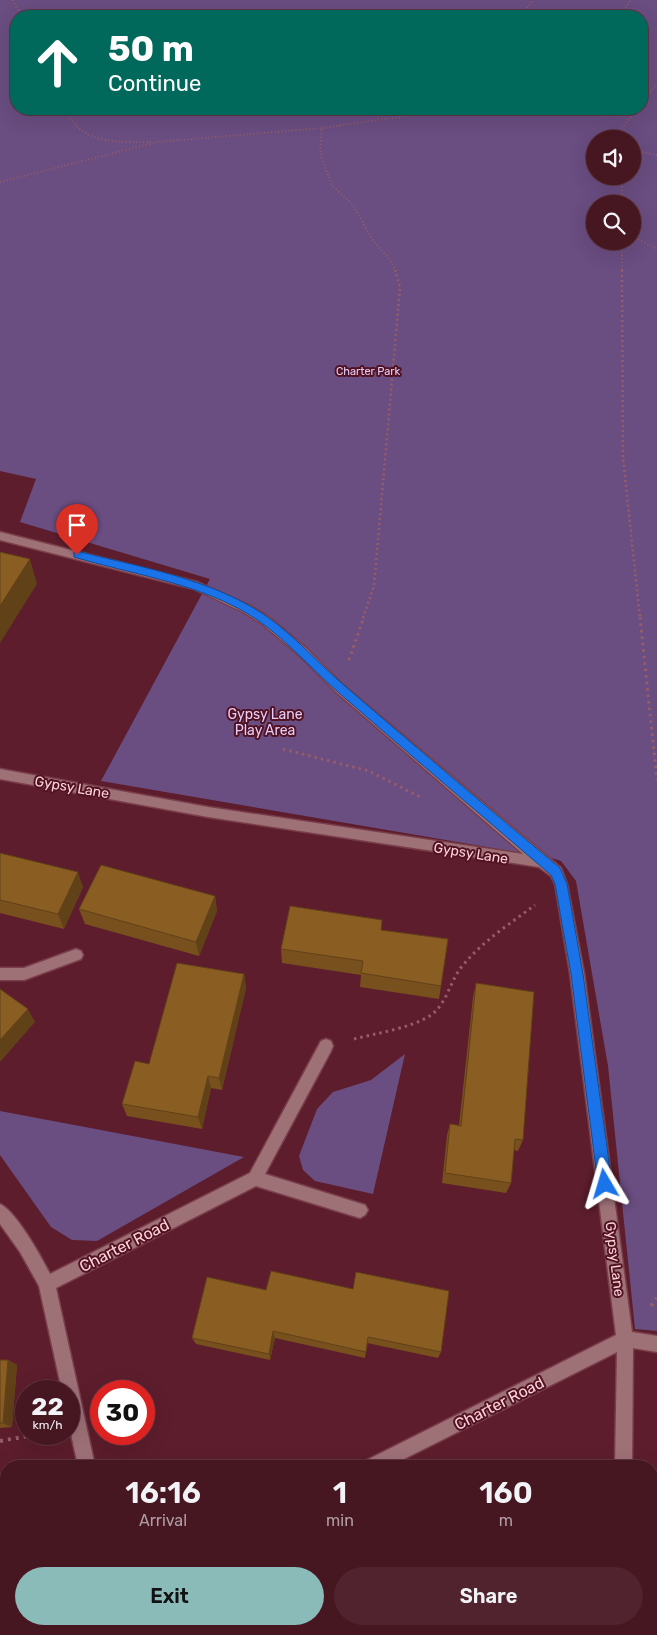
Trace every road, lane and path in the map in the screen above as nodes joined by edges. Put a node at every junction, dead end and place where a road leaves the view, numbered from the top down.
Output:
1 (533, 0) edge
2 (525, 10) edge
3 (657, 84) edge
4 (648, 94) edge
5 (68, 115) edge
6 (406, 115) edge
7 (632, 115) edge
8 (322, 128) junction
9 (622, 130) edge
10 (157, 142) junction
11 (641, 152) edge
12 (657, 155) edge
13 (0, 182) edge
14 (641, 241) edge
15 (657, 249) edge
16 (622, 250) edge
17 (0, 536) edge
18 (340, 688) junction
19 (282, 749) dead end
20 (0, 774) edge
21 (657, 780) edge
22 (426, 801) dead end
23 (542, 862) junction
24 (561, 884) junction
25 (76, 955) dead end
26 (0, 974) edge
27 (326, 1046) joint
28 (255, 1178) junction
29 (360, 1210) dead end
30 (0, 1212) edge
31 (47, 1284) junction
32 (625, 1339) junction
33 (657, 1344) edge
34 (15, 1438) edge
35 (0, 1440) edge
36 (85, 1460) edge
37 (386, 1460) edge
38 (624, 1460) edge

1 - 2 path
3 - 4 path
5 - 10 path
6 - 8 path
7 - 9 path
8 - 10 path
8 - 18 path
10 - 13 path
11 - 12 path
14 - 15 path
16 - 21 path
17 - 18 street
18 - 23 street
19 - 22 path
20 - 23 street, Gypsy Lane
23 - 24 street, Gypsy Lane
24 - 27 path
24 - 32 street, Gypsy Lane
25 - 26 street
27 - 28 street
28 - 29 street
28 - 31 street, Charter Road
30 - 31 street
31 - 36 street
32 - 33 street
32 - 37 street, Charter Road
32 - 38 street, Gypsy Lane
34 - 35 path

